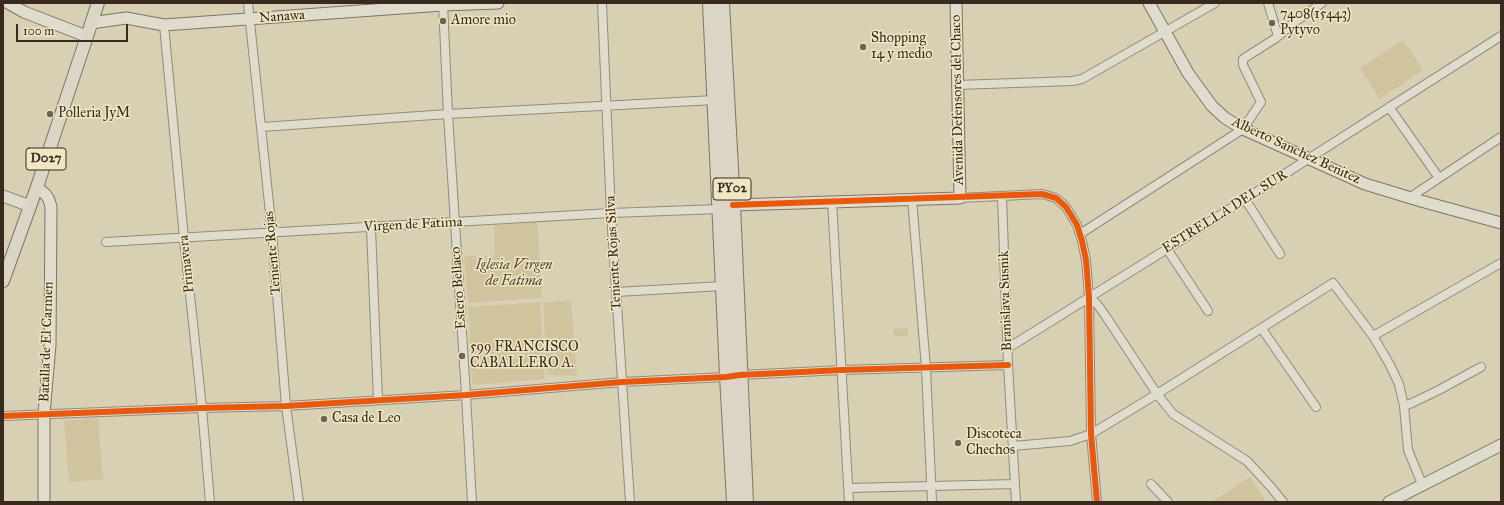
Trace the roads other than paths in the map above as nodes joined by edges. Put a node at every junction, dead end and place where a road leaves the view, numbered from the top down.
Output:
1 (8, 3) edge
2 (98, 3) edge
3 (248, 3) edge
4 (498, 3) edge
5 (602, 3) edge
6 (710, 3) edge
7 (722, 3) edge
8 (956, 3) edge
9 (1149, 3) edge
10 (1215, 3) edge
11 (1268, 3) edge
12 (1322, 3) edge
13 (443, 4) edge
14 (250, 19) junction
15 (91, 23) junction
16 (164, 25) junction
17 (1165, 32) junction
18 (86, 36) junction
19 (1278, 36) junction
20 (1501, 36) edge
21 (957, 85) junction
22 (715, 100) junction
23 (606, 105) junction
24 (1389, 107) junction
25 (448, 114) junction
26 (262, 127) junction
27 (1243, 129) junction
28 (1501, 137) edge
29 (1308, 160) junction
30 (1439, 178) junction
31 (37, 187) junction
32 (3, 196) edge
33 (1002, 196) junction
34 (960, 198) junction
35 (1409, 198) junction
36 (912, 199) junction
37 (1245, 199) junction
38 (832, 201) junction
39 (733, 205) junction
40 (30, 206) junction
41 (720, 209) junction
42 (612, 213) junction
43 (454, 222) junction
44 (1501, 223) edge
45 (371, 228) junction
46 (272, 232) junction
47 (1080, 234) junction
48 (184, 238) junction
49 (106, 242) dead end
50 (1167, 249) junction
51 (1280, 254) dead end
52 (1501, 263) edge
53 (3, 280) edge
54 (723, 286) junction
55 (616, 292) junction
56 (1089, 297) junction
57 (1208, 311) dead end
58 (1262, 329) junction
59 (1373, 336) junction
60 (1008, 348) junction
61 (1008, 365) junction
62 (1481, 367) dead end
63 (926, 368) junction
64 (842, 370) junction
65 (734, 376) junction
66 (622, 382) junction
67 (1157, 394) junction
68 (466, 396) junction
69 (378, 400) junction
70 (286, 406) junction
71 (1404, 406) junction
72 (1316, 407) dead end
73 (202, 408) junction
74 (44, 414) junction
75 (3, 416) edge
76 (1091, 434) junction
77 (1501, 445) edge
78 (1013, 446) junction
79 (1015, 484) junction
80 (1151, 484) dead end
81 (1422, 484) junction
82 (932, 485) junction
83 (849, 488) junction
84 (44, 502) edge
85 (210, 502) edge
86 (299, 502) edge
87 (472, 502) edge
88 (630, 502) edge
89 (734, 502) edge
90 (746, 502) edge
91 (849, 502) edge
92 (932, 502) edge
93 (1016, 502) edge
94 (1097, 502) edge
95 (1168, 502) edge
96 (1283, 502) edge
97 (1389, 502) edge

1 - 18 street
2 - 15 main road, D027
3 - 14 street, Teniente Rojas
4 - 13 street, Nanawa
5 - 23 street, Teniente Rojas Silva
6 - 22 highway, PY02
7 - 39 highway, PY02
8 - 21 street, Avenida Defensores del Chaco
9 - 17 street, Alberto Sanchez Benitez
10 - 17 street
11 - 19 street
12 - 19 street
13 - 14 street, Nanawa
13 - 25 street, Estero Bellaco
14 - 16 street, Nanawa
14 - 26 street, Teniente Rojas
15 - 16 street, Nanawa
15 - 18 main road, D027
16 - 48 street, Primavera
17 - 21 street
17 - 27 street, Alberto Sanchez Benitez
18 - 31 main road, D027
19 - 27 street
20 - 24 street, ESTRELLA DEL SUR
21 - 34 street, Avenida Defensores del Chaco
22 - 23 street
22 - 41 highway, PY02
23 - 25 street
23 - 42 street, Teniente Rojas Silva
24 - 29 street, ESTRELLA DEL SUR
24 - 30 street
25 - 26 street
25 - 43 street, Estero Bellaco
26 - 46 street, Teniente Rojas
27 - 29 street, Alberto Sanchez Benitez
27 - 47 street
28 - 30 street
29 - 35 street, Alberto Sanchez Benitez
29 - 37 street, ESTRELLA DEL SUR
30 - 35 street
31 - 40 main road, D027
31 - 74 street, Batalla de El Carmen
32 - 40 street
33 - 34 street
33 - 47 street
33 - 60 street, Branislava Susnik
34 - 36 street
35 - 44 street, Alberto Sanchez Benitez
36 - 38 street
36 - 63 street
37 - 50 street, ESTRELLA DEL SUR
37 - 51 street
38 - 39 street
38 - 64 street
39 - 65 highway, PY02
40 - 53 main road, D027
41 - 42 street, Virgen de Fatima
41 - 54 highway, PY02
42 - 43 street, Virgen de Fatima
42 - 55 street, Teniente Rojas Silva
43 - 45 street, Virgen de Fatima
43 - 68 street, Estero Bellaco
45 - 46 street, Virgen de Fatima
45 - 69 street
46 - 48 street, Virgen de Fatima
46 - 70 street, Teniente Rojas
47 - 56 street
48 - 49 street, Virgen de Fatima
48 - 73 street, Primavera
50 - 56 street, ESTRELLA DEL SUR
50 - 57 street
52 - 59 street
54 - 55 street
54 - 65 highway, PY02
55 - 66 street, Teniente Rojas Silva
56 - 60 street, ESTRELLA DEL SUR
56 - 67 street
56 - 76 street
58 - 59 street
58 - 67 street
58 - 72 street
59 - 71 street
60 - 61 street, Branislava Susnik
61 - 63 street
61 - 78 street, Branislava Susnik
62 - 71 street
63 - 64 street
63 - 82 street
64 - 65 street
64 - 83 street
65 - 66 street
65 - 89 highway, PY02
65 - 90 highway, PY02
66 - 68 street
66 - 88 street, Teniente Rojas Silva
67 - 76 street
67 - 96 street
68 - 69 street
68 - 87 street, Estero Bellaco
69 - 70 street
70 - 73 street
70 - 86 street, Teniente Rojas
71 - 81 street
73 - 74 street
73 - 85 street, Primavera
74 - 75 street
74 - 84 street, Batalla de El Carmen
76 - 78 street
76 - 94 street
77 - 81 street
78 - 79 street, Branislava Susnik
79 - 82 street
79 - 93 street, Branislava Susnik
80 - 95 street
81 - 97 street
82 - 83 street
82 - 92 street
83 - 91 street

